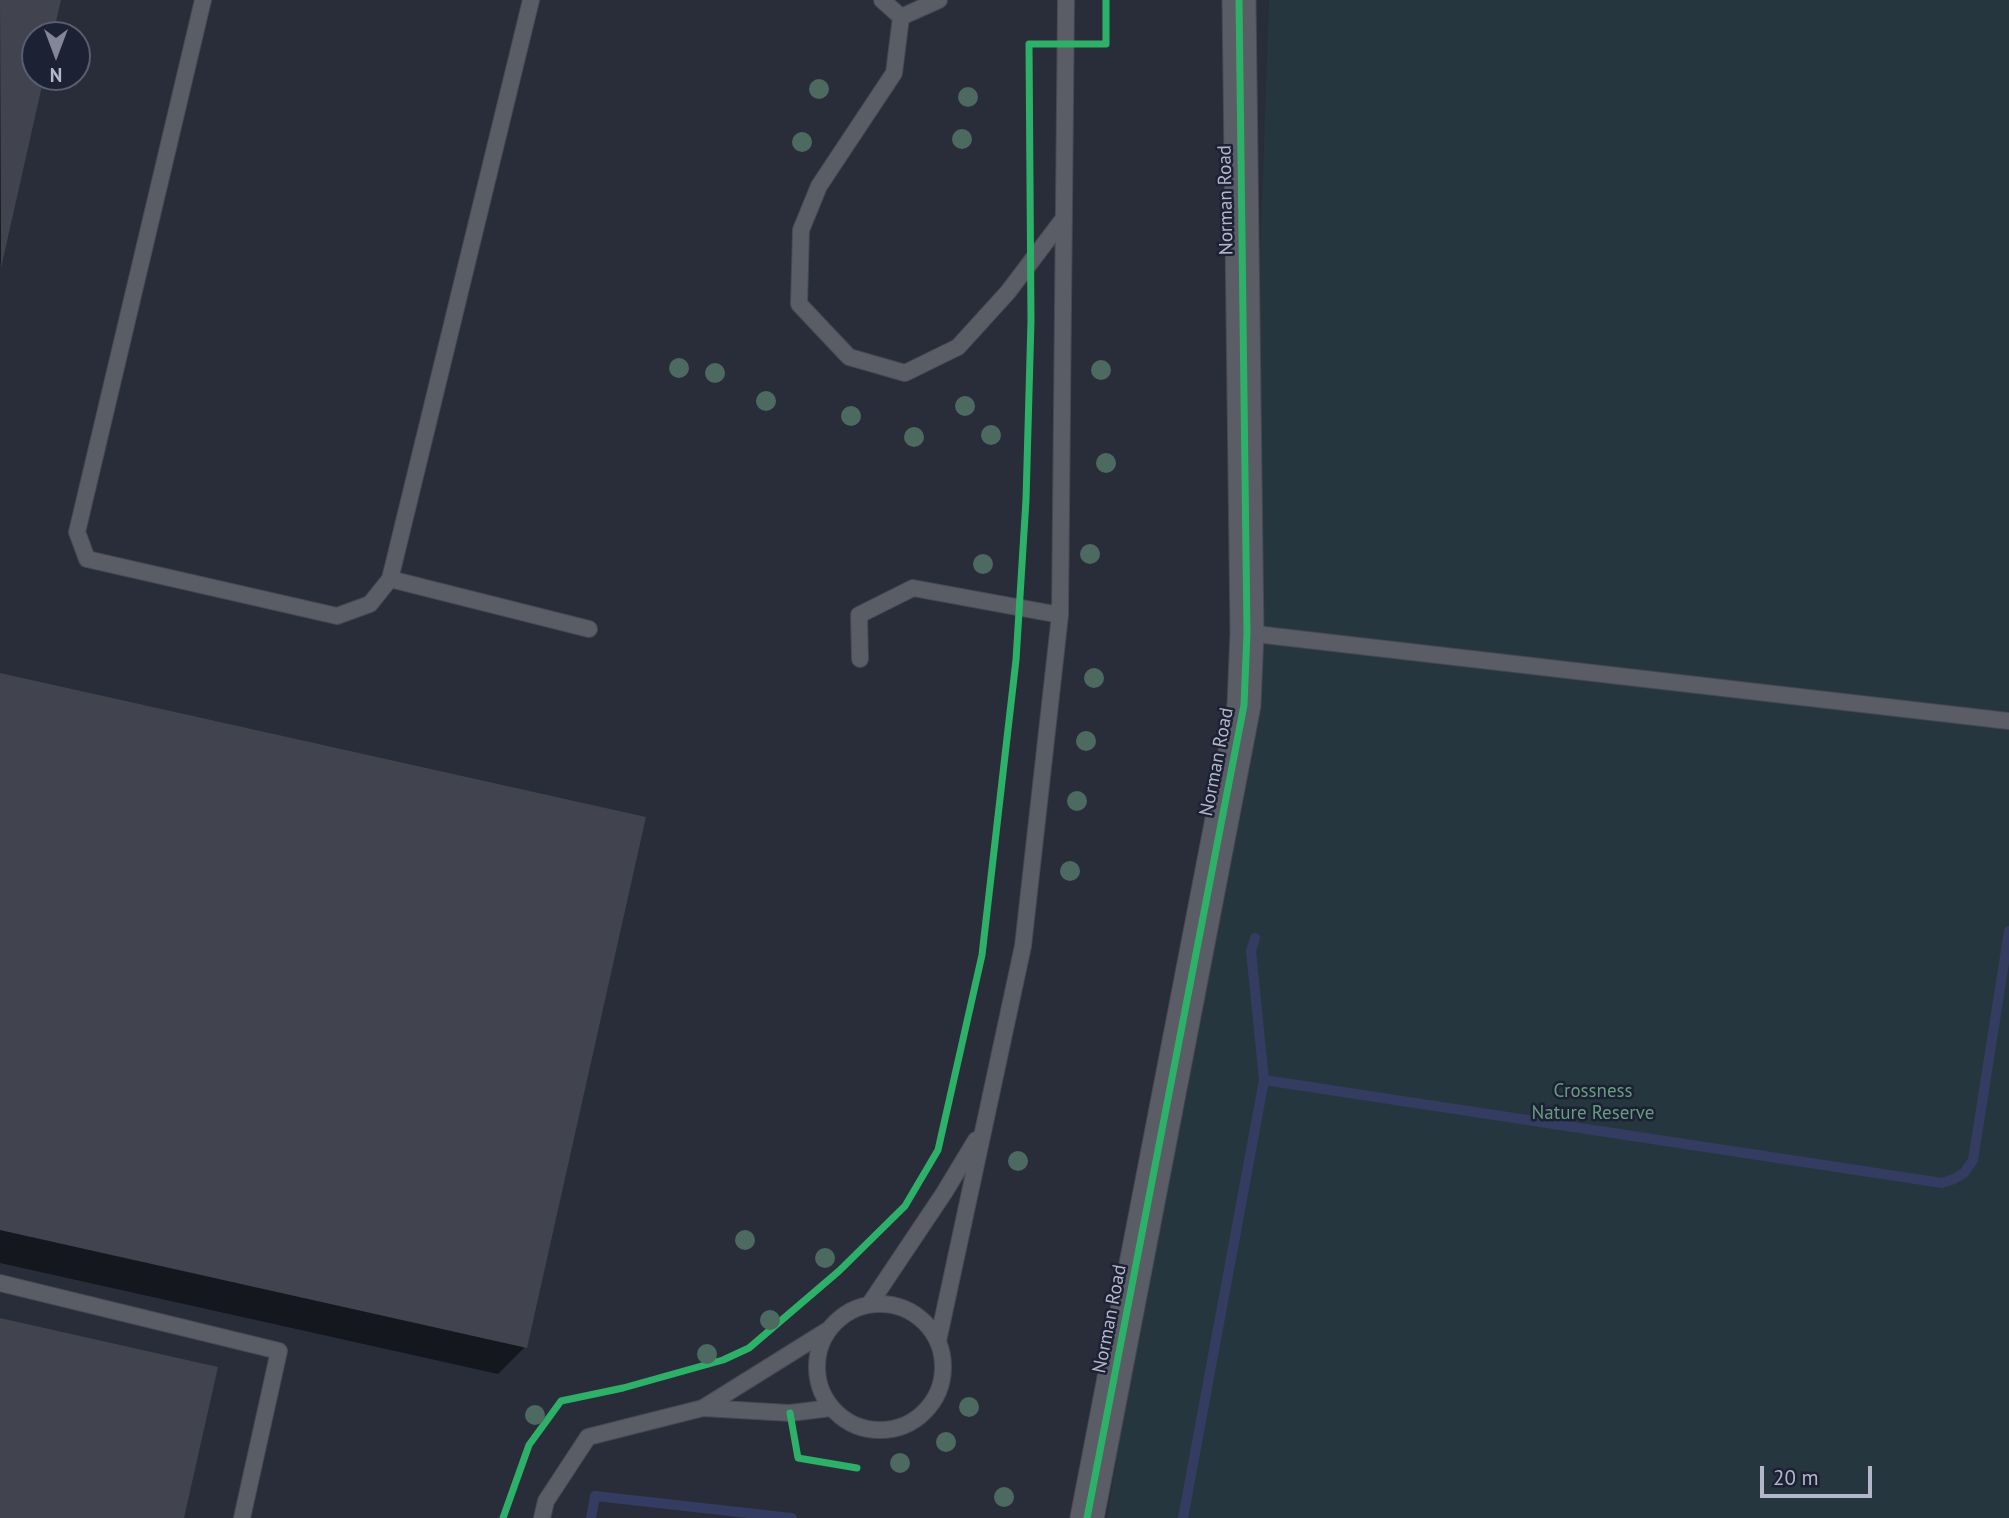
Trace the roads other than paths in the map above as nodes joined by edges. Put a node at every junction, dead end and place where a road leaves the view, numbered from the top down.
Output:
1 (203, 0) edge
2 (531, 0) edge
3 (883, 0) edge
4 (939, 0) edge
5 (1066, 0) edge
6 (1239, 0) edge
7 (901, 17) junction
8 (1064, 218) junction
9 (390, 579) junction
10 (1060, 615) junction
11 (589, 629) dead end
12 (1247, 633) junction
13 (860, 659) dead end
14 (2009, 721) edge
15 (982, 1129) junction
16 (0, 1283) edge
17 (869, 1305) junction
18 (828, 1329) junction
19 (938, 1341) junction
20 (703, 1408) junction
21 (831, 1408) junction
22 (242, 1518) edge
23 (542, 1518) edge
24 (1087, 1518) edge

1 - 9 lane
2 - 9 lane
3 - 7 lane
4 - 7 lane
5 - 8 lane
6 - 12 street, Norman Road
7 - 8 lane
8 - 10 lane
9 - 11 lane
10 - 13 lane
10 - 15 lane
12 - 14 lane
12 - 24 street, Norman Road
15 - 17 lane
15 - 19 lane
16 - 22 lane
17 - 18 lane
17 - 19 lane
18 - 20 lane
18 - 21 lane
19 - 21 lane
20 - 21 lane
20 - 23 lane

